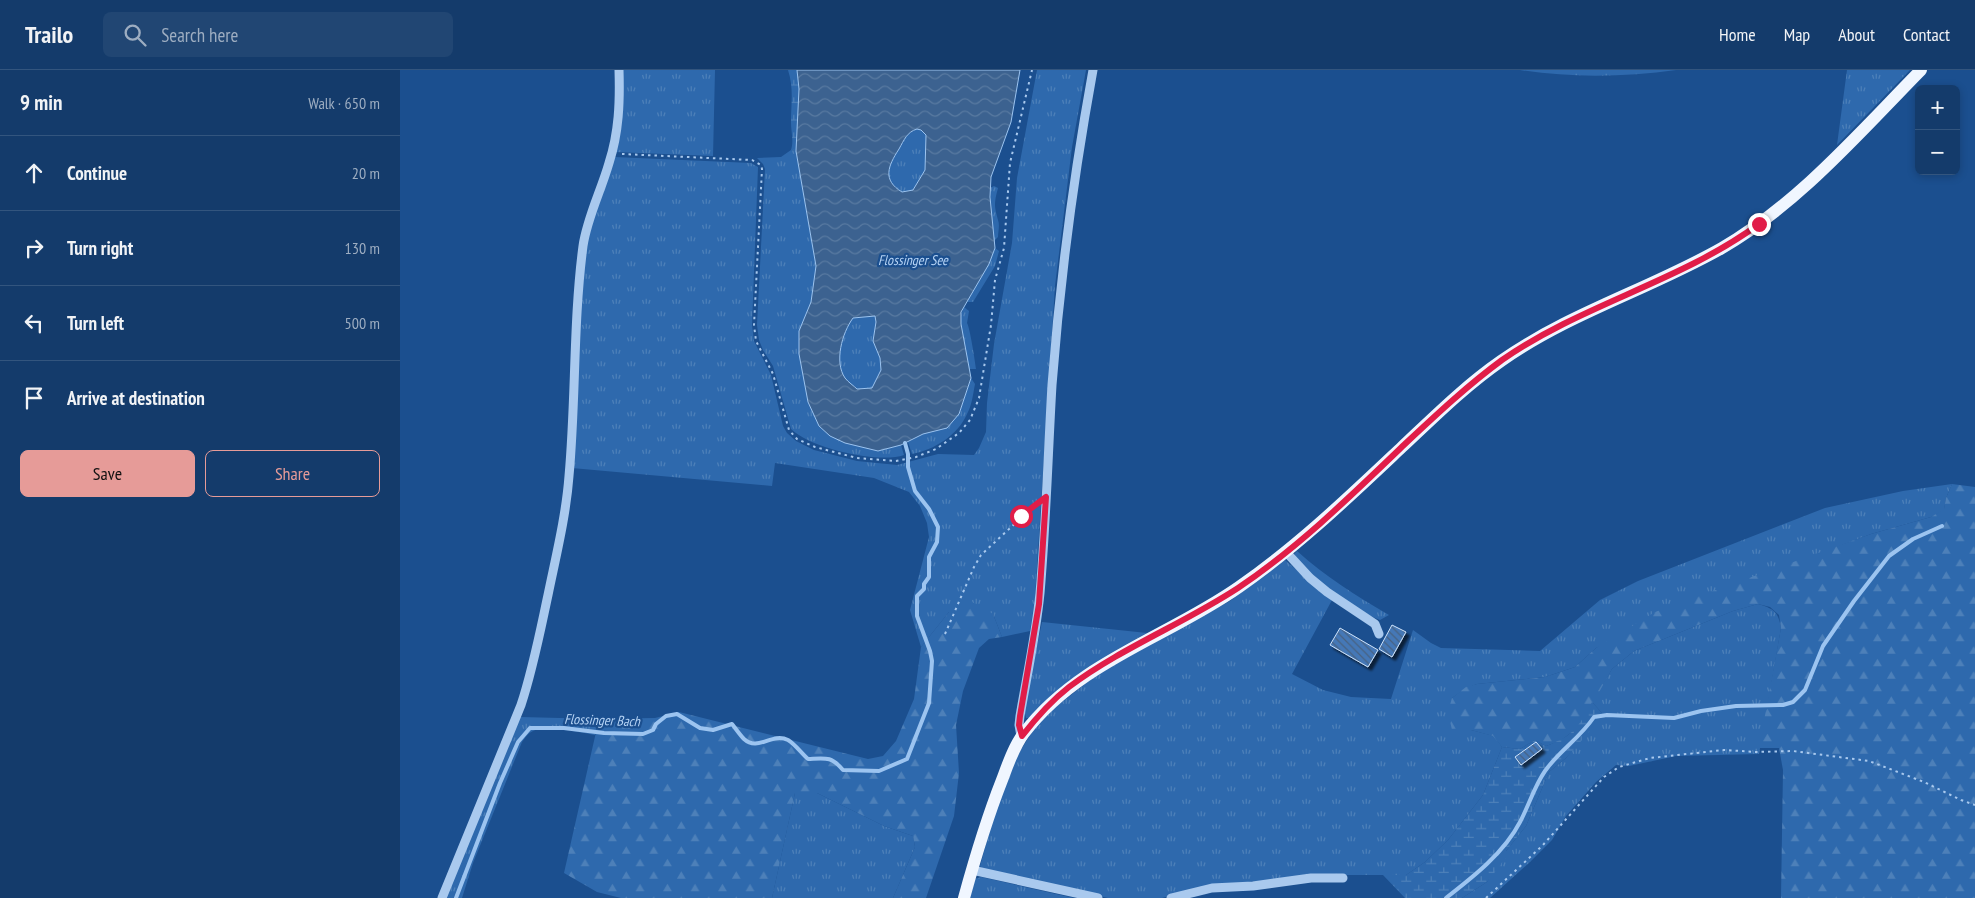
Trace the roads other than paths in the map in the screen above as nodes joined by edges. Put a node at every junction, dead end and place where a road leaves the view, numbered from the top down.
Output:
1 (619, 70) edge
2 (1093, 70) edge
3 (1922, 70) edge
4 (1286, 552) junction
5 (1378, 634) dead end
6 (1022, 736) junction
7 (972, 870) junction
8 (1343, 878) dead end
9 (442, 898) edge
10 (964, 898) edge
11 (1098, 898) edge
12 (1171, 898) edge

1 - 9 street
2 - 6 street
3 - 4 main road
4 - 5 street
4 - 6 main road
6 - 7 main road
7 - 10 main road
7 - 11 street
8 - 12 street

